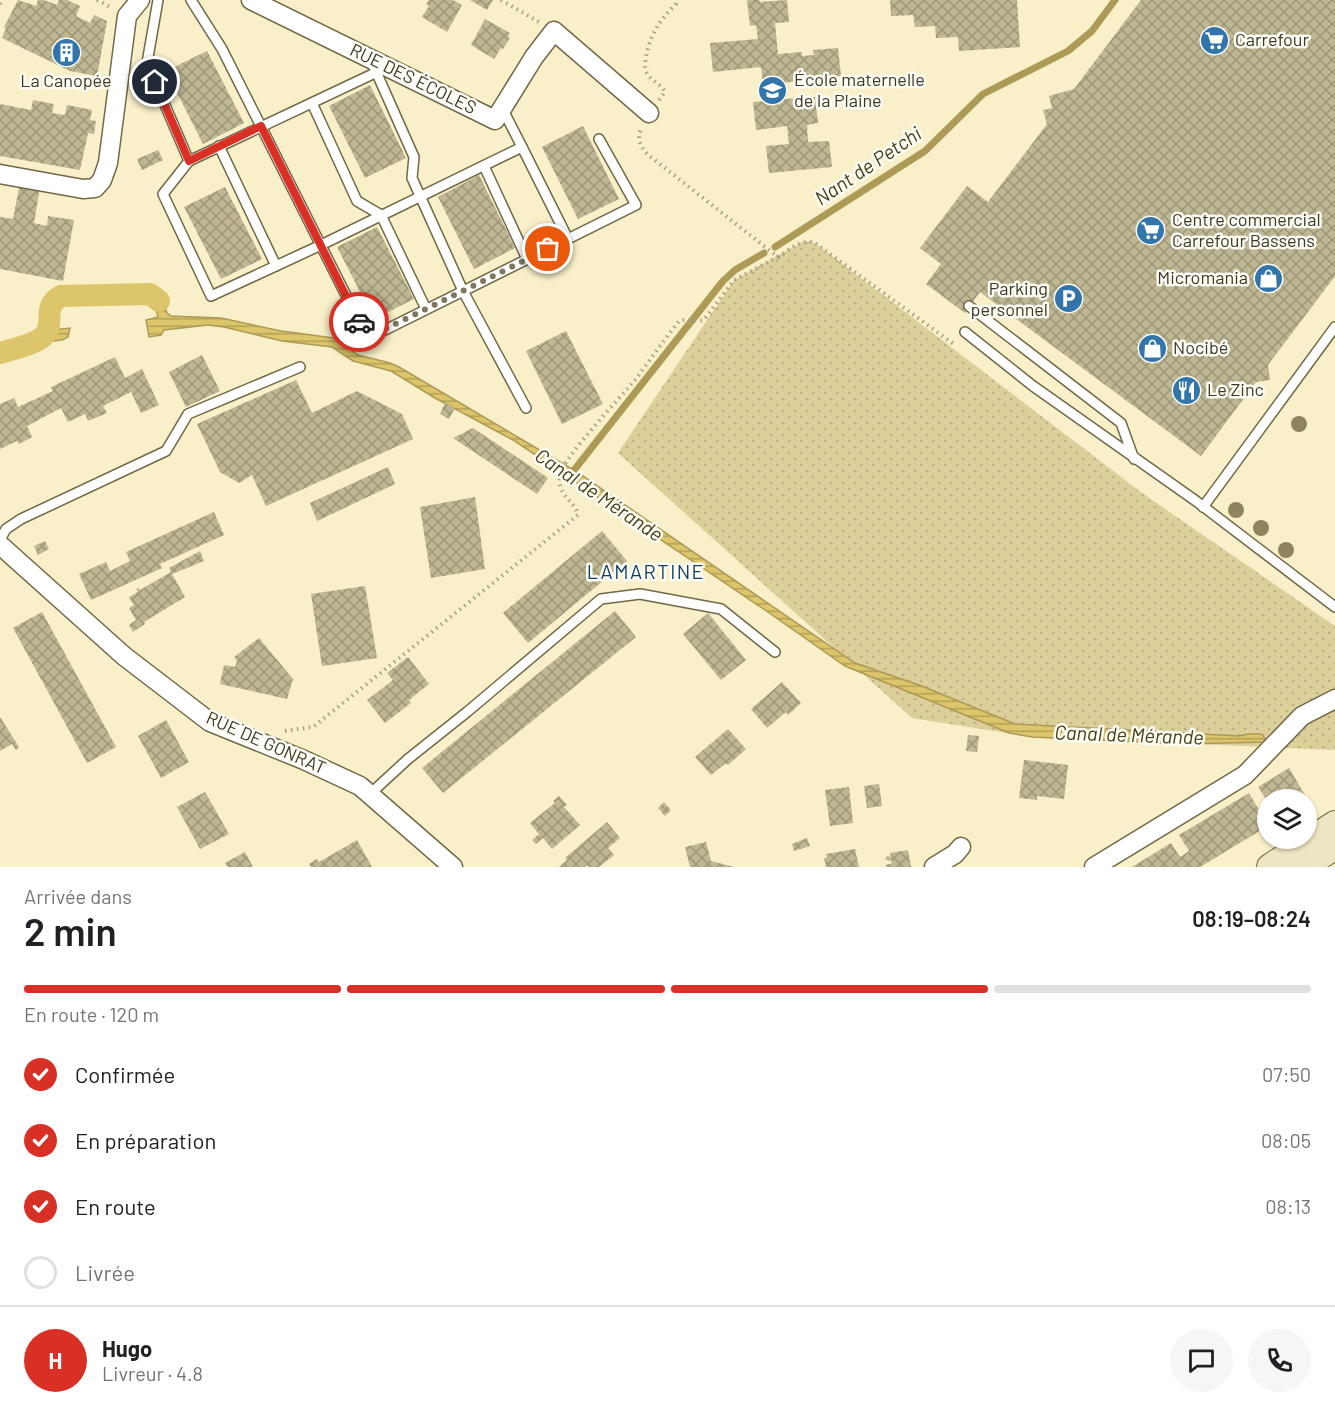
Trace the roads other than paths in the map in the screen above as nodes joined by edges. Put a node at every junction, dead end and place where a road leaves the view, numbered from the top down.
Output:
1 (140, 0) edge
2 (158, 0) edge
3 (191, 0) edge
4 (251, 0) edge
5 (374, 65) junction
6 (312, 103) junction
7 (502, 108) junction
8 (650, 112) road end
9 (261, 126) junction
10 (599, 139) dead end
11 (219, 146) junction
12 (522, 147) junction
13 (189, 161) junction
14 (484, 166) junction
15 (0, 174) edge
16 (420, 196) junction
17 (381, 216) junction
18 (568, 239) junction
19 (321, 245) junction
20 (527, 259) junction
21 (276, 266) junction
22 (464, 291) junction
23 (969, 306) dead end
24 (426, 309) junction
25 (1335, 327) edge
26 (964, 332) dead end
27 (300, 367) dead end
28 (526, 408) dead end
29 (1134, 459) junction
30 (1203, 507) junction
31 (0, 542) edge
32 (1335, 607) edge
33 (775, 652) dead end
34 (1335, 699) edge
35 (370, 794) junction
36 (1335, 824) edge
37 (1335, 846) edge
38 (961, 847) dead end
39 (453, 867) edge
40 (934, 867) edge
41 (1094, 867) edge
42 (1270, 867) edge
43 (1304, 867) edge

1 - 15 street
2 - 13 lane
3 - 9 lane
4 - 5 street, RUE DES ÉCOLES
5 - 6 lane
5 - 7 street, RUE DES ÉCOLES
5 - 16 lane
6 - 9 lane
6 - 17 lane
7 - 8 street, RUE DES ÉCOLES
7 - 12 lane
9 - 11 lane
9 - 19 lane
10 - 18 lane
11 - 13 lane
11 - 21 lane
12 - 14 lane
12 - 18 lane
13 - 21 lane
14 - 16 lane
14 - 20 lane
16 - 17 lane
16 - 22 lane
17 - 19 lane
17 - 24 lane
18 - 20 lane
19 - 21 lane
19 - 24 lane
20 - 22 lane
22 - 24 lane
22 - 28 lane
23 - 29 lane
25 - 30 lane
26 - 29 lane
27 - 31 lane
29 - 30 lane
30 - 32 lane
31 - 35 street, RUE DE GONRAT
33 - 35 lane
34 - 41 street
35 - 39 street, RUE DE GONRAT
36 - 42 main road
37 - 43 main road
38 - 40 street

